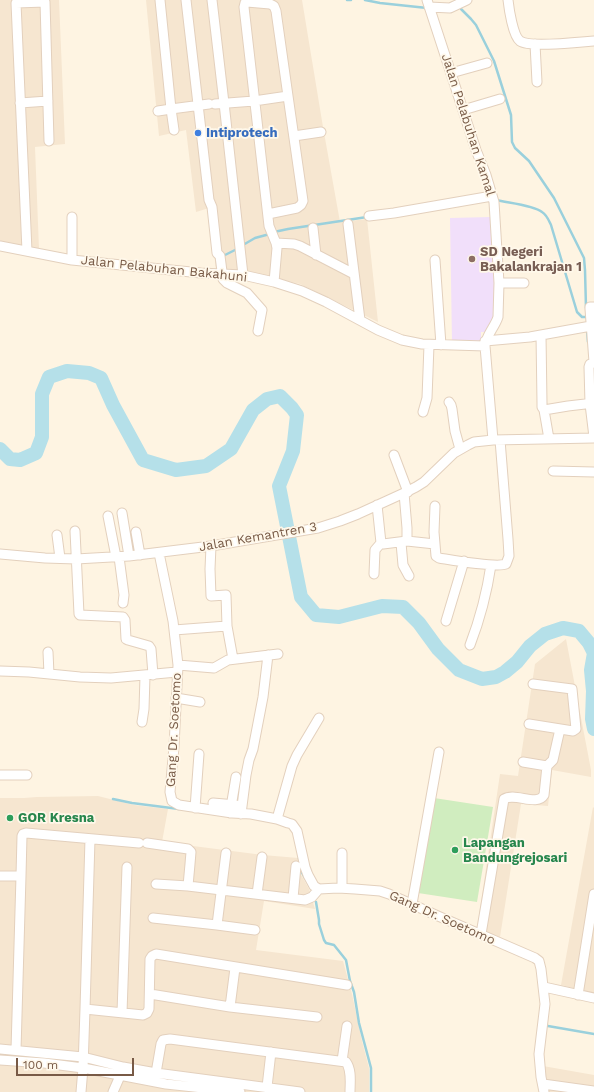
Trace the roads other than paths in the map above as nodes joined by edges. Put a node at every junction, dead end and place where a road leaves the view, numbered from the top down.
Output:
1 (160, 0) edge
2 (186, 0) edge
3 (212, 0) edge
4 (508, 0) edge
5 (428, 4) edge
6 (460, 4) edge
7 (594, 41) edge
8 (535, 44) junction
9 (487, 63) dead end
10 (451, 73) junction
11 (537, 82) dead end
12 (288, 96) junction
13 (500, 99) dead end
14 (48, 101) junction
15 (254, 101) junction
16 (20, 103) junction
17 (216, 104) junction
18 (199, 106) junction
19 (171, 109) junction
20 (463, 110) junction
21 (158, 111) dead end
22 (174, 130) dead end
23 (321, 132) dead end
24 (294, 136) junction
25 (49, 141) dead end
26 (492, 196) junction
27 (268, 214) junction
28 (369, 216) dead end
29 (72, 218) dead end
30 (348, 224) dead end
31 (313, 228) dead end
32 (276, 243) junction
33 (0, 246) edge
34 (27, 251) junction
35 (316, 255) junction
36 (72, 260) junction
37 (435, 260) dead end
38 (222, 274) junction
39 (354, 274) junction
40 (242, 275) junction
41 (274, 282) junction
42 (499, 283) junction
43 (524, 283) dead end
44 (592, 308) edge
45 (360, 320) junction
46 (588, 326) junction
47 (258, 331) dead end
48 (541, 335) junction
49 (485, 344) junction
50 (429, 345) junction
51 (441, 345) junction
52 (593, 363) edge
53 (449, 402) dead end
54 (592, 404) edge
55 (544, 410) junction
56 (423, 412) dead end
57 (594, 437) edge
58 (549, 439) junction
59 (497, 440) junction
60 (460, 449) junction
61 (394, 455) dead end
62 (553, 471) dead end
63 (594, 472) edge
64 (406, 493) junction
65 (377, 505) junction
66 (435, 506) dead end
67 (122, 512) dead end
68 (108, 516) dead end
69 (75, 531) dead end
70 (136, 532) dead end
71 (58, 535) dead end
72 (404, 542) junction
73 (381, 543) junction
74 (435, 544) junction
75 (211, 546) junction
76 (160, 553) junction
77 (0, 554) edge
78 (140, 555) junction
79 (121, 557) junction
80 (60, 558) junction
81 (76, 558) junction
82 (464, 561) junction
83 (491, 565) junction
84 (374, 574) dead end
85 (409, 576) dead end
86 (123, 603) dead end
87 (446, 621) dead end
88 (227, 626) junction
89 (174, 630) junction
90 (470, 645) dead end
91 (48, 652) dead end
92 (278, 654) dead end
93 (268, 655) junction
94 (232, 659) junction
95 (177, 668) junction
96 (0, 671) edge
97 (49, 674) junction
98 (149, 675) junction
99 (533, 684) dead end
100 (176, 698) junction
101 (200, 702) dead end
102 (319, 718) dead end
103 (142, 722) dead end
104 (529, 724) dead end
105 (560, 729) junction
106 (439, 752) dead end
107 (199, 754) dead end
108 (523, 762) dead end
109 (548, 766) junction
110 (0, 775) edge
111 (27, 775) dead end
112 (236, 777) dead end
113 (213, 803) dead end
114 (195, 808) junction
115 (235, 809) junction
116 (277, 819) junction
117 (90, 839) junction
118 (226, 853) dead end
119 (342, 853) dead end
120 (262, 857) dead end
121 (296, 866) dead end
122 (127, 867) dead end
123 (0, 876) edge
124 (22, 876) junction
125 (156, 884) dead end
126 (188, 886) junction
127 (342, 888) junction
128 (319, 889) junction
129 (222, 890) junction
130 (257, 894) junction
131 (294, 898) junction
132 (594, 900) edge
133 (412, 904) junction
134 (153, 918) dead end
135 (217, 925) junction
136 (255, 930) dead end
137 (481, 934) junction
138 (235, 968) junction
139 (347, 985) dead end
140 (544, 987) junction
141 (150, 994) junction
142 (578, 995) junction
143 (594, 998) edge
144 (230, 1007) junction
145 (85, 1009) junction
146 (122, 1013) junction
147 (316, 1017) dead end
148 (347, 1026) dead end
149 (0, 1049) edge
150 (16, 1050) junction
151 (270, 1052) junction
152 (46, 1054) junction
153 (83, 1057) junction
154 (0, 1060) edge
155 (342, 1061) junction
156 (44, 1063) junction
157 (83, 1068) junction
158 (150, 1075) junction
159 (120, 1076) junction
160 (166, 1088) edge
161 (260, 1088) edge
162 (543, 1088) edge
163 (594, 1091) edge
164 (81, 1092) edge
165 (113, 1092) edge
166 (240, 1092) edge
167 (300, 1092) edge
168 (350, 1092) edge

1 - 19 street
2 - 18 street
3 - 17 street
4 - 8 street
5 - 6 street
5 - 10 street, Jalan Pelabuhan Kamal
7 - 8 street
8 - 11 street
9 - 10 street
10 - 20 street, Jalan Pelabuhan Kamal
12 - 15 street
12 - 15 street
12 - 24 street
13 - 20 street
14 - 16 street
14 - 16 street
14 - 25 street
15 - 17 street
15 - 27 street
16 - 34 street
17 - 18 street
17 - 40 street
18 - 19 street
18 - 38 street
19 - 21 street
19 - 22 street
20 - 26 street, Jalan Pelabuhan Kamal
23 - 24 street
24 - 27 street
26 - 28 street
26 - 42 street, Jalan Pelabuhan Kamal
27 - 32 street
29 - 36 street
30 - 39 street
31 - 35 street
32 - 35 street
32 - 41 street
33 - 34 street, Jalan Pelabuhan Bakahuni
34 - 36 street, Jalan Pelabuhan Bakahuni
35 - 39 street
36 - 38 street, Jalan Pelabuhan Bakahuni
37 - 51 street
38 - 40 street, Jalan Pelabuhan Bakahuni
38 - 47 street
39 - 45 street
40 - 41 street, Jalan Pelabuhan Bakahuni
41 - 45 street, Jalan Pelabuhan Bakahuni
42 - 43 street
42 - 49 street, Jalan Pelabuhan Kamal
44 - 46 street
45 - 50 street, Jalan Pelabuhan Bakahuni
46 - 48 street, Jalan Pelabuhan Bakahuni
46 - 52 street
48 - 49 street, Jalan Pelabuhan Bakahuni
48 - 55 street
49 - 51 street, Jalan Pelabuhan Bakahuni
49 - 59 street
50 - 51 street, Jalan Pelabuhan Bakahuni
50 - 56 street
52 - 54 street
53 - 60 street
54 - 55 street
54 - 57 street
55 - 58 street
57 - 58 street, Jalan Kemantren 3
58 - 59 street, Jalan Kemantren 3
59 - 60 street, Jalan Kemantren 3
59 - 83 street
60 - 64 street, Jalan Kemantren 3
61 - 64 street
62 - 63 street
64 - 65 street, Jalan Kemantren 3
64 - 72 street
65 - 73 street
65 - 75 street, Jalan Kemantren 3
66 - 74 street
67 - 79 street
68 - 79 street
69 - 81 street
70 - 78 street
71 - 80 street
72 - 73 street
72 - 74 street
72 - 85 street
73 - 84 street
74 - 82 street
75 - 76 street, Jalan Kemantren 3
75 - 88 street
76 - 78 street, Jalan Kemantren 3
76 - 89 street, Gang Dr. Soetomo
77 - 80 street, Jalan Kemantren 3
78 - 79 street, Jalan Kemantren 3
79 - 81 street, Jalan Kemantren 3
79 - 86 street
80 - 81 street, Jalan Kemantren 3
81 - 98 street
82 - 83 street
82 - 87 street
83 - 90 street
88 - 89 street
88 - 94 street
89 - 95 street, Gang Dr. Soetomo
91 - 97 street
92 - 93 street
93 - 94 street
93 - 115 street
94 - 95 street
95 - 98 street
95 - 100 street, Gang Dr. Soetomo
96 - 97 street
97 - 98 street
98 - 103 street
99 - 105 street
100 - 101 street
100 - 114 street, Gang Dr. Soetomo
102 - 116 street
104 - 105 street
105 - 109 street
106 - 133 street
107 - 114 street
108 - 109 street
109 - 137 street
110 - 111 street
112 - 115 street
113 - 115 street
114 - 115 street, Gang Dr. Soetomo
115 - 116 street, Gang Dr. Soetomo
116 - 128 street, Gang Dr. Soetomo
117 - 124 street
117 - 126 street
117 - 145 street
118 - 129 street
119 - 127 street
120 - 130 street
121 - 131 street
122 - 146 street
123 - 124 street
124 - 150 street
125 - 126 street
126 - 129 street
127 - 128 street, Gang Dr. Soetomo
127 - 133 street, Gang Dr. Soetomo
128 - 131 street
129 - 130 street
129 - 135 street
130 - 131 street
132 - 142 street
133 - 137 street, Gang Dr. Soetomo
134 - 135 street
135 - 136 street
137 - 140 street, Gang Dr. Soetomo
138 - 139 street
138 - 141 street
138 - 144 street
140 - 142 street
140 - 162 street, Gang Dr. Soetomo
141 - 144 street
141 - 146 street
142 - 143 street
144 - 147 street
145 - 146 street
145 - 153 street
148 - 155 street
149 - 150 street
150 - 152 street
151 - 155 street
151 - 158 street
151 - 161 street
152 - 153 street
152 - 156 street
153 - 157 street
153 - 158 street
154 - 156 street
155 - 168 street
156 - 157 street
157 - 159 street
157 - 164 street
158 - 159 street
158 - 160 street
158 - 161 street
159 - 165 street
160 - 166 street
161 - 167 street
162 - 163 street

